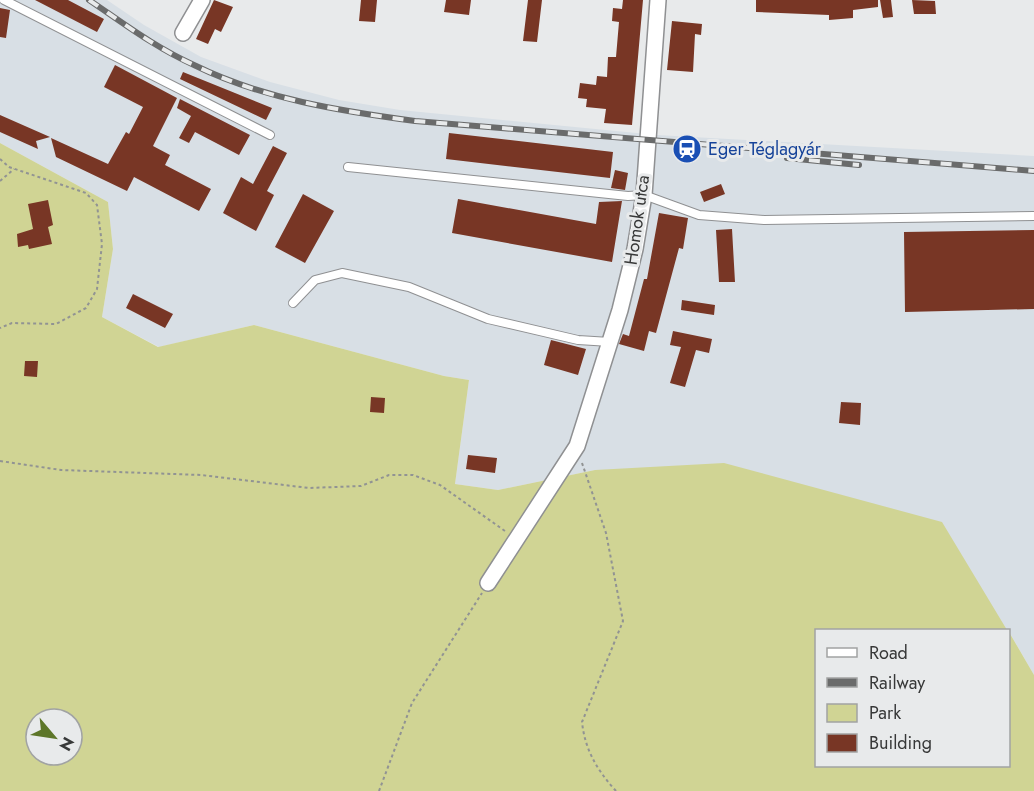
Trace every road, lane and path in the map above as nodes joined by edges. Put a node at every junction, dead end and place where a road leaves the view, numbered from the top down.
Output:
1 (4, 0) edge
2 (202, 0) edge
3 (658, 0) edge
4 (183, 33) dead end
5 (270, 135) dead end
6 (0, 159) edge
7 (348, 167) dead end
8 (14, 169) junction
9 (0, 181) edge
10 (644, 195) junction
11 (1034, 216) edge
12 (293, 303) dead end
13 (0, 328) edge
14 (610, 342) junction
15 (579, 440) junction
16 (0, 461) edge
17 (516, 539) junction
18 (488, 583) joint
19 (379, 791) edge
20 (616, 791) edge

1 - 5 lane
2 - 4 street
3 - 10 street, Homok utca
6 - 8 path
7 - 10 lane
8 - 9 path
8 - 13 path
10 - 11 lane
10 - 14 street, Homok utca
12 - 14 lane
14 - 15 street, Homok utca
15 - 17 street, Homok utca
15 - 20 path
16 - 17 path
17 - 18 street, Homok utca
18 - 19 path

